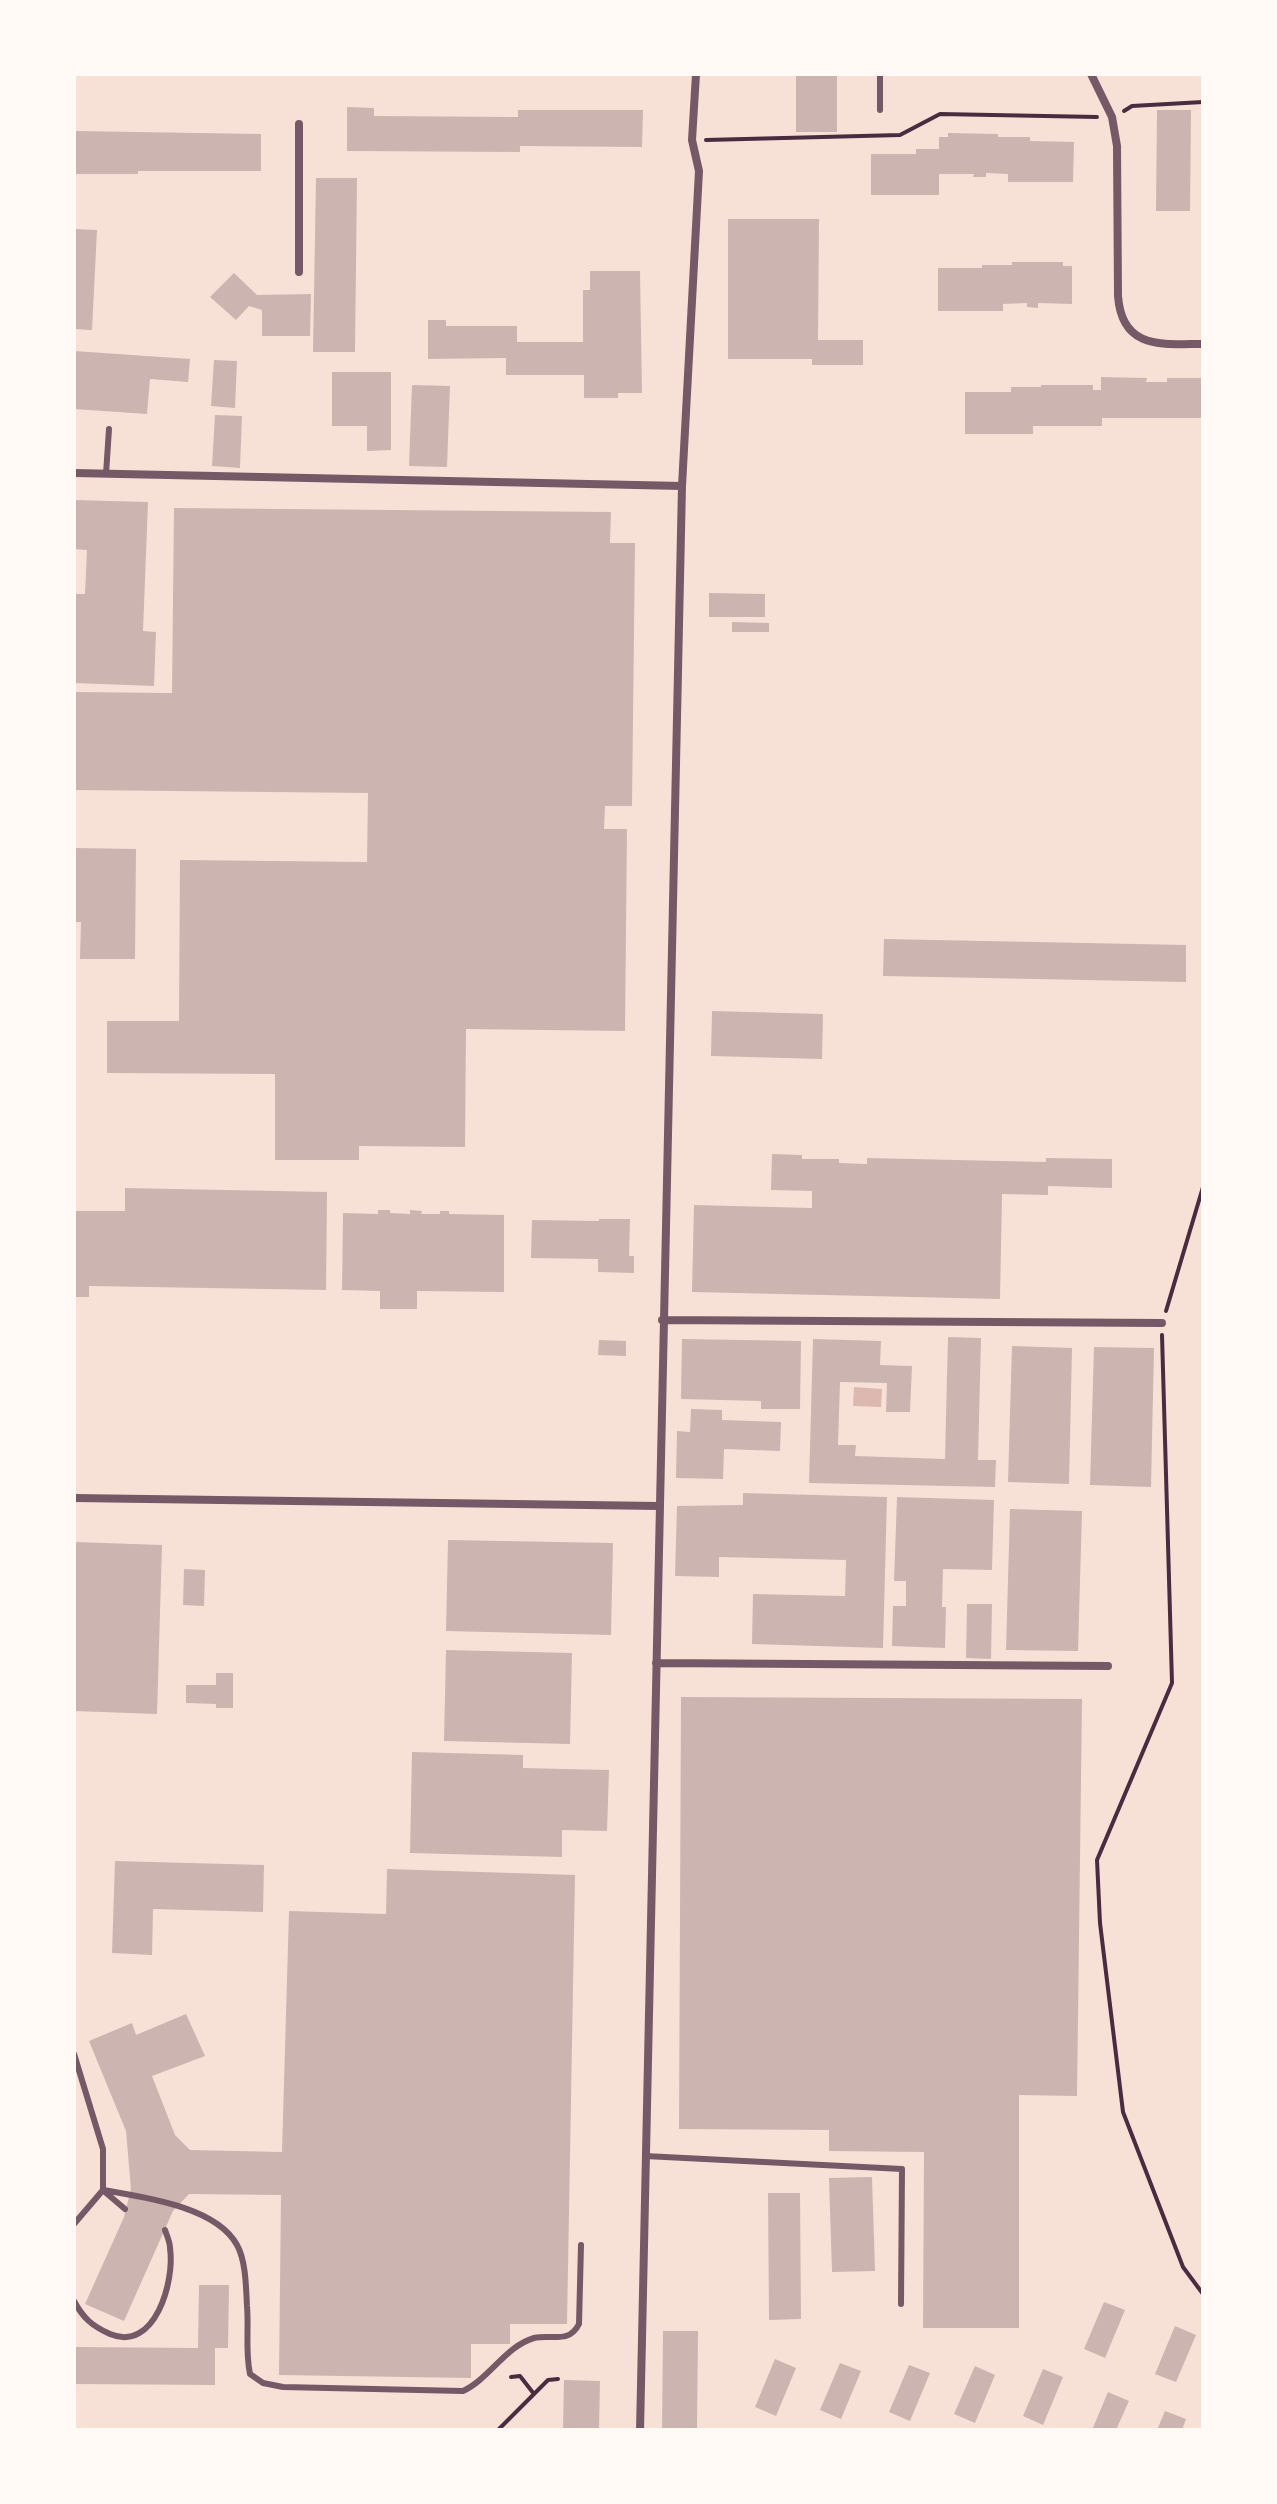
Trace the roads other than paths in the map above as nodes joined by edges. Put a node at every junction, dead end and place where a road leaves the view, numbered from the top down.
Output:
1 (696, 74) edge
2 (880, 74) edge
3 (1091, 74) edge
4 (880, 110) dead end
5 (299, 124) dead end
6 (299, 272) dead end
7 (1203, 344) edge
8 (109, 429) dead end
9 (74, 473) edge
10 (106, 474) junction
11 (682, 486) junction
12 (662, 1320) junction
13 (1162, 1323) road end
14 (74, 1498) edge
15 (659, 1506) junction
16 (656, 1663) junction
17 (1108, 1666) dead end
18 (74, 2054) edge
19 (645, 2156) junction
20 (103, 2190) junction
21 (125, 2209) dead end
22 (74, 2224) edge
23 (165, 2230) dead end
24 (581, 2245) dead end
25 (74, 2301) edge
26 (901, 2304) dead end
27 (640, 2430) edge

1 - 11 street
2 - 4 lane
3 - 7 street
5 - 6 street
8 - 10 lane
9 - 10 street
10 - 11 street
11 - 12 street
12 - 13 street
12 - 15 street
14 - 15 street
15 - 16 street
16 - 17 street
16 - 19 street
18 - 20 lane
19 - 26 lane
19 - 27 street
20 - 21 lane
20 - 22 lane
20 - 24 lane
23 - 25 lane

